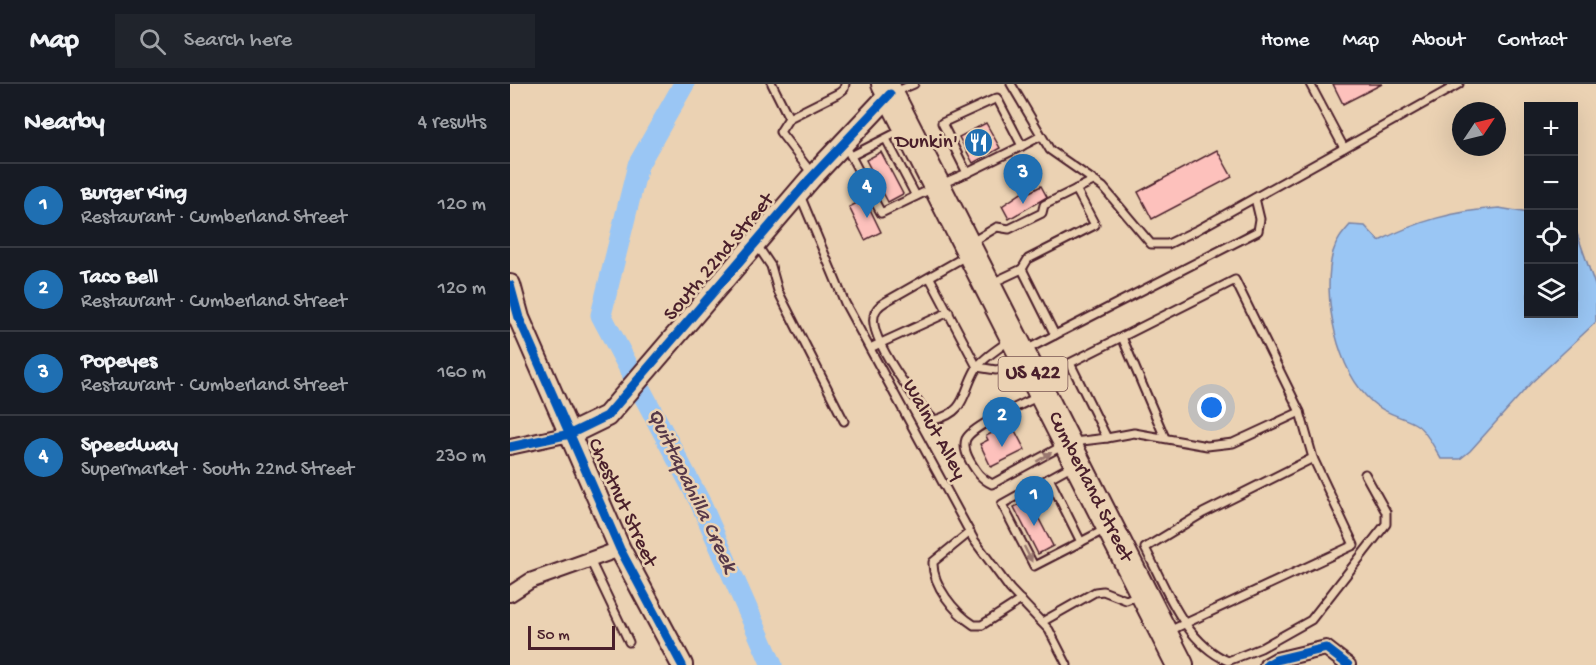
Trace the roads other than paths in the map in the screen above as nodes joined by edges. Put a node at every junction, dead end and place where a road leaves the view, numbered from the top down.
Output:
1 (772, 84) edge
2 (844, 84) edge
3 (914, 84) edge
4 (1011, 84) edge
5 (1310, 84) edge
6 (1459, 84) edge
7 (888, 89) edge
8 (789, 118) junction
9 (897, 133) junction
10 (1041, 136) junction
11 (1022, 146) junction
12 (1344, 148) junction
13 (847, 149) junction
14 (967, 173) junction
15 (813, 176) junction
16 (1094, 181) junction
17 (1076, 189) junction
18 (926, 191) junction
19 (799, 192) junction
20 (1255, 198) junction
21 (756, 243) junction
22 (968, 249) junction
23 (1022, 269) junction
24 (930, 278) junction
25 (510, 285) edge
26 (987, 285) junction
27 (949, 312) junction
28 (514, 319) edge
29 (1055, 335) junction
30 (1122, 337) junction
31 (882, 342) junction
32 (870, 348) junction
33 (1021, 350) junction
34 (977, 367) junction
35 (1043, 394) junction
36 (1300, 412) junction
37 (844, 421) dead end
38 (570, 434) junction
39 (1107, 438) junction
40 (1165, 438) junction
41 (510, 447) edge
42 (1073, 453) junction
43 (1312, 458) junction
44 (1365, 474) dead end
45 (1049, 478) junction
46 (1110, 526) junction
47 (970, 532) junction
48 (1081, 542) junction
49 (1354, 545) junction
50 (620, 549) junction
51 (1361, 556) junction
52 (590, 560) junction
53 (1144, 593) junction
54 (510, 594) edge
55 (1021, 600) junction
56 (1042, 622) junction
57 (1174, 628) junction
58 (629, 642) dead end
59 (682, 665) edge
60 (1067, 665) edge
61 (1180, 665) edge
62 (1268, 665) edge
63 (1348, 665) edge

1 - 8 lane
2 - 8 lane
3 - 7 lane
4 - 10 lane
5 - 12 lane
6 - 12 lane
7 - 9 highway, Cumberland Street / US 422
7 - 13 street, South 22nd Street
8 - 15 lane
9 - 13 lane
9 - 18 highway, Cumberland Street / US 422
10 - 11 lane
10 - 16 lane
11 - 14 lane
11 - 14 lane
12 - 20 lane
13 - 15 street, South 22nd Street
13 - 18 lane
14 - 18 lane
15 - 19 street, South 22nd Street
16 - 17 lane
16 - 20 lane
17 - 22 lane
17 - 23 lane
18 - 22 highway, Cumberland Street / US 422
19 - 21 street, South 22nd Street
19 - 32 lane, Walnut Alley
20 - 29 lane
21 - 37 lane
21 - 38 street, South 22nd Street
22 - 24 lane
22 - 26 highway, Cumberland Street / US 422
23 - 26 lane
23 - 29 lane
24 - 27 lane
24 - 31 lane
25 - 28 street, Chestnut Street
26 - 33 highway, Cumberland Street / US 422
27 - 31 lane
27 - 34 lane
28 - 38 street, Chestnut Street
29 - 33 lane
30 - 36 lane
30 - 39 lane
30 - 40 lane
31 - 32 lane
31 - 34 lane
32 - 47 lane, Walnut Alley
33 - 34 lane
33 - 34 lane
33 - 35 highway, Cumberland Street / US 422
35 - 42 highway, Cumberland Street / US 422
35 -> 42 lane
36 - 40 lane
36 - 43 lane
38 - 41 street
38 - 50 street, Chestnut Street
39 - 40 lane
39 - 42 lane
42 - 45 lane
42 - 46 highway, Cumberland Street / US 422
43 - 49 lane
43 - 57 lane
44 - 51 lane
45 - 48 lane
45 -> 48 lane
46 - 48 lane
46 - 53 highway, Cumberland Street / US 422
47 - 55 lane, Walnut Alley
47 - 55 lane
49 - 51 lane
49 - 57 lane
50 - 52 street
50 - 59 street, Chestnut Street
51 - 57 lane
52 - 54 street
52 - 58 lane
53 - 56 lane
53 - 57 highway, Cumberland Street / US 422
55 - 56 lane, Walnut Alley
56 - 60 lane, Walnut Alley
57 - 61 highway, Cumberland Street / US 422
62 - 63 street

